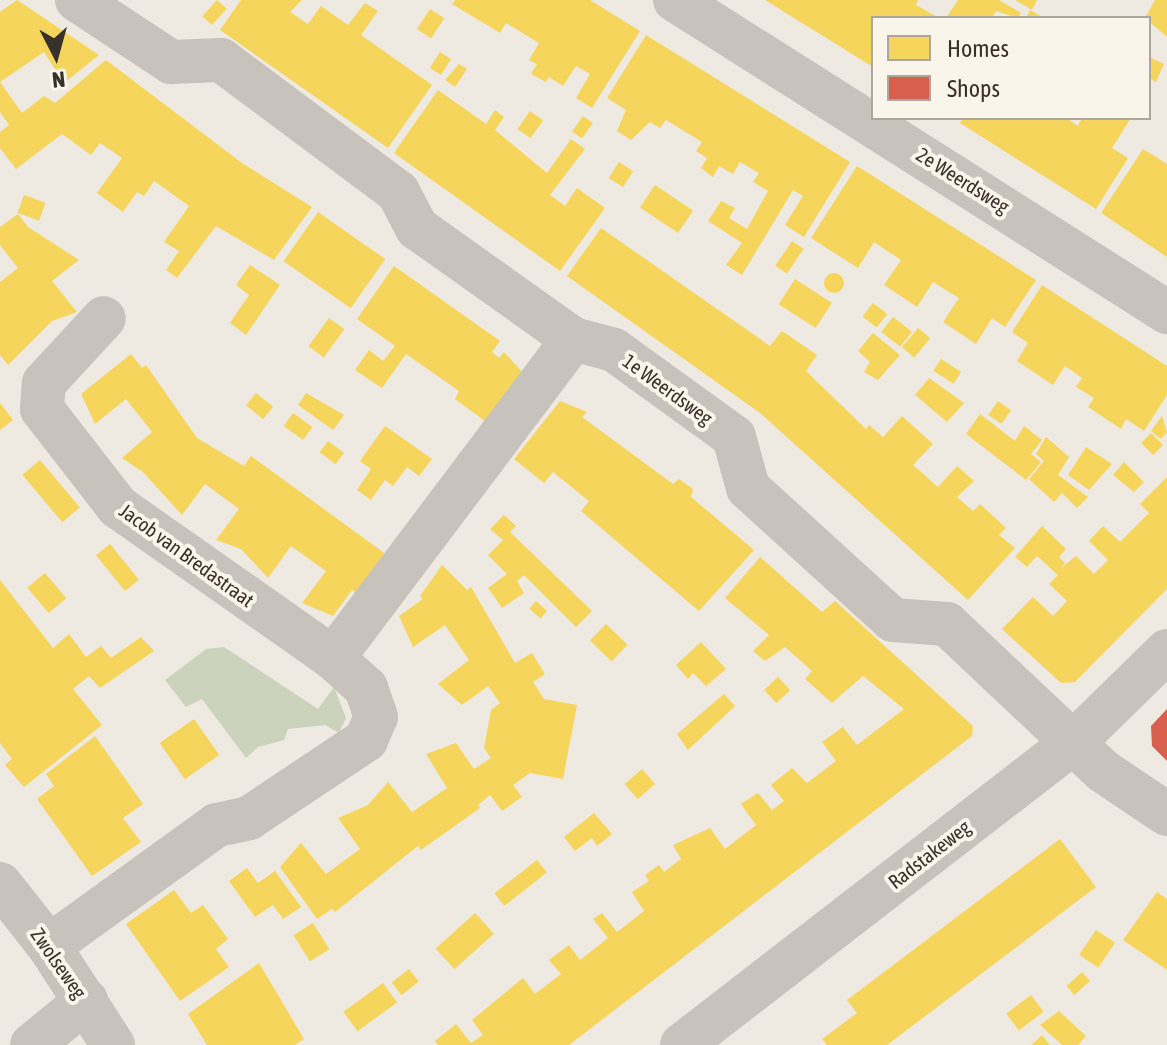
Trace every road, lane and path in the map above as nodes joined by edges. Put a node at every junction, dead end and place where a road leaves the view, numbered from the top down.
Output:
1 (77, 0) edge
2 (675, 0) edge
3 (1167, 312) edge
4 (104, 318) dead end
5 (573, 339) junction
6 (1167, 651) edge
7 (333, 658) junction
8 (1072, 744) junction
9 (1167, 814) edge
10 (0, 884) edge
11 (49, 946) junction
12 (86, 1001) junction
13 (711, 1036) edge
14 (32, 1045) edge
15 (113, 1045) edge

1 - 5 street, 1e Weerdsweg
2 - 3 street, 2e Weerdsweg
4 - 7 street, Jacob van Bredastraat
5 - 7 street
5 - 8 street, 1e Weerdsweg
6 - 8 street, Radstakeweg
7 - 11 street, Jacob van Bredastraat
8 - 9 street, 1e Weerdsweg
8 - 13 street, Radstakeweg
10 - 11 street, Zwolseweg
11 - 12 street, Zwolseweg
12 - 14 street
12 - 15 street, Zwolseweg

